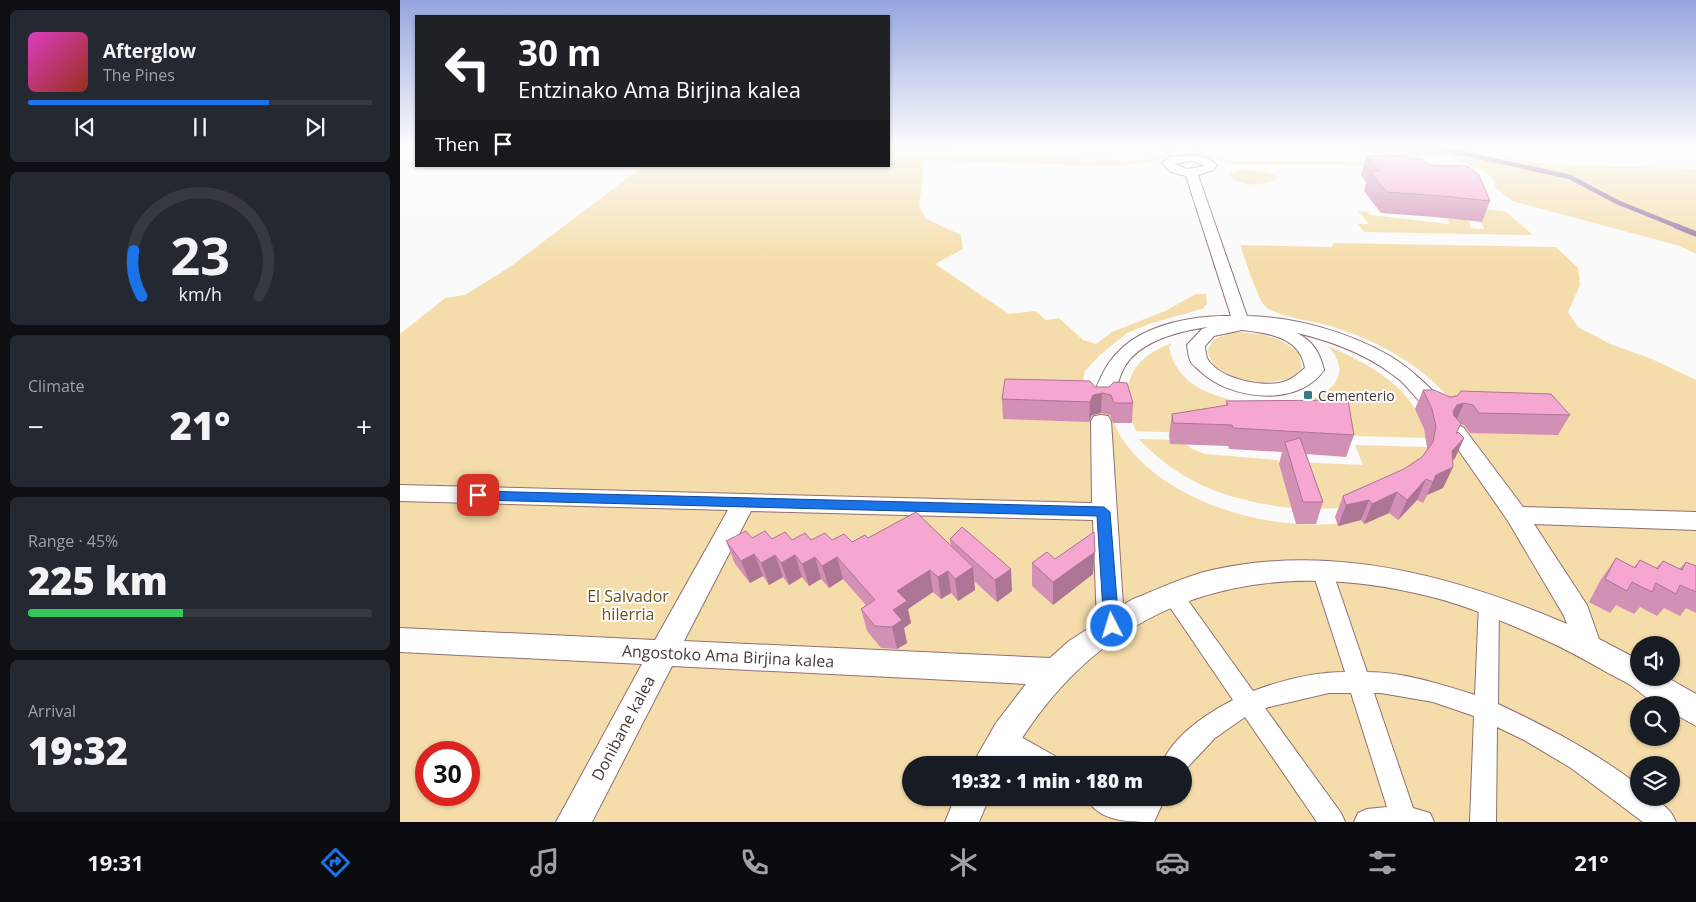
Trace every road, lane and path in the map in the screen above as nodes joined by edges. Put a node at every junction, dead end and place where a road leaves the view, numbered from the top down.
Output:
1 (1196, 185) edge
2 (1242, 322) junction
3 (1441, 410) edge
4 (1456, 432) edge
5 (400, 493) edge
6 (744, 502) junction
7 (1104, 512) junction
8 (1516, 515) junction
9 (1696, 521) edge
10 (1322, 570) junction
11 (1172, 594) junction
12 (1489, 603) junction
13 (1112, 626) junction
14 (400, 640) edge
15 (1586, 645) junction
16 (664, 653) junction
17 (1630, 670) edge
18 (1056, 672) junction
19 (1359, 681) junction
20 (1658, 686) edge
21 (1248, 702) junction
22 (1690, 703) edge
23 (1486, 709) junction
24 (1003, 739) junction
25 (993, 756) edge
26 (1031, 756) edge
27 (1180, 756) edge
28 (969, 806) edge
29 (1113, 806) edge
30 (1148, 806) edge
31 (1410, 821) edge
32 (573, 822) edge
33 (962, 822) edge
34 (1139, 822) edge
35 (1332, 822) edge
36 (1366, 822) edge
37 (1483, 822) edge
38 (1663, 822) edge

1 - 2 street
2 - 2 street
2 - 3 street
2 - 7 street
4 - 8 street
5 - 6 street
6 - 7 street
6 - 16 street, Donibane kalea
7 - 13 street
8 - 9 street
8 - 15 street
10 - 11 street
10 - 12 street
10 - 19 street
11 - 13 street
11 - 21 street
12 - 15 street
12 - 23 street
13 - 18 street
14 - 16 street, Angostoko Ama Birjina kalea
15 - 17 street
16 - 18 street, Angostoko Ama Birjina kalea
16 - 32 street, Donibane kalea
18 - 24 street
19 - 21 street
19 - 23 street
19 - 31 street
20 - 22 street
21 - 27 street
21 - 35 street
23 - 37 street
23 - 38 street
24 - 25 street
24 - 26 street
28 - 33 street
29 - 34 street
30 - 34 street
31 - 36 street

